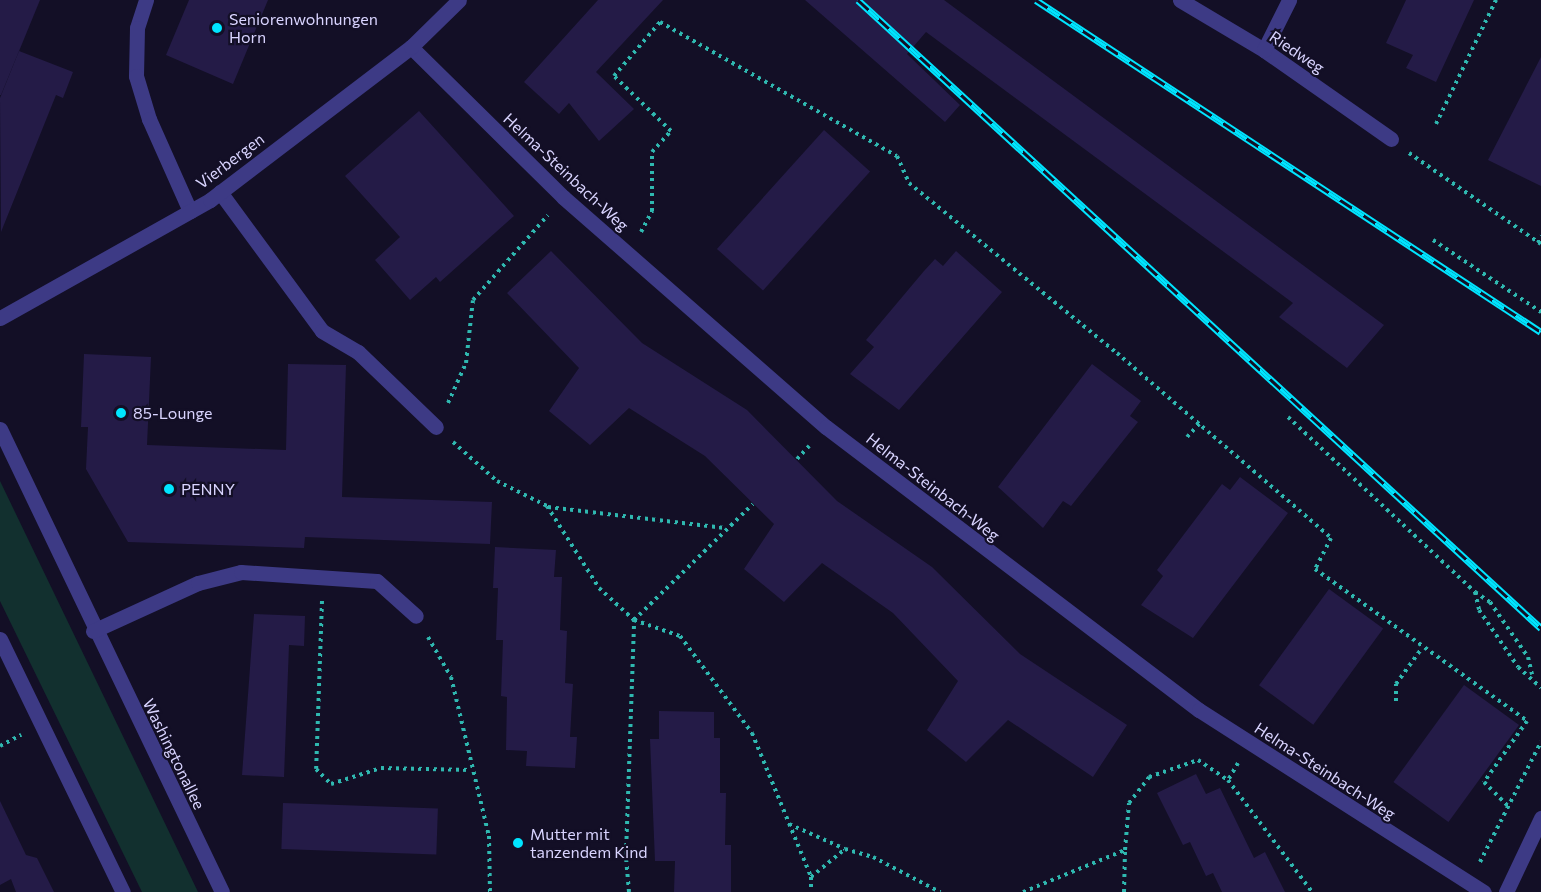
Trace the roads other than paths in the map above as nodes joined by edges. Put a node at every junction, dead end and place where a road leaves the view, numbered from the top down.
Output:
1 (146, 0) edge
2 (459, 0) edge
3 (1180, 0) edge
4 (1289, 0) edge
5 (411, 47) junction
6 (1263, 50) junction
7 (1391, 139) road end
8 (220, 192) junction
9 (190, 211) junction
10 (0, 318) edge
11 (436, 427) road end
12 (0, 429) edge
13 (416, 616) road end
14 (93, 631) junction
15 (0, 639) edge
16 (1541, 818) edge
17 (123, 892) edge
18 (222, 892) edge
19 (1484, 892) edge
20 (1506, 892) edge

1 - 9 street
2 - 5 street, Vierbergen
3 - 6 street, Riedweg
4 - 6 street
5 - 8 street, Vierbergen
5 - 19 street, Helma-Steinbach-Weg
6 - 7 street, Riedweg
8 - 9 street, Vierbergen
8 - 11 street
9 - 10 street, Vierbergen
12 - 14 street, Washingtonallee
13 - 14 street
14 - 18 street, Washingtonallee
15 - 17 street
16 - 20 street

